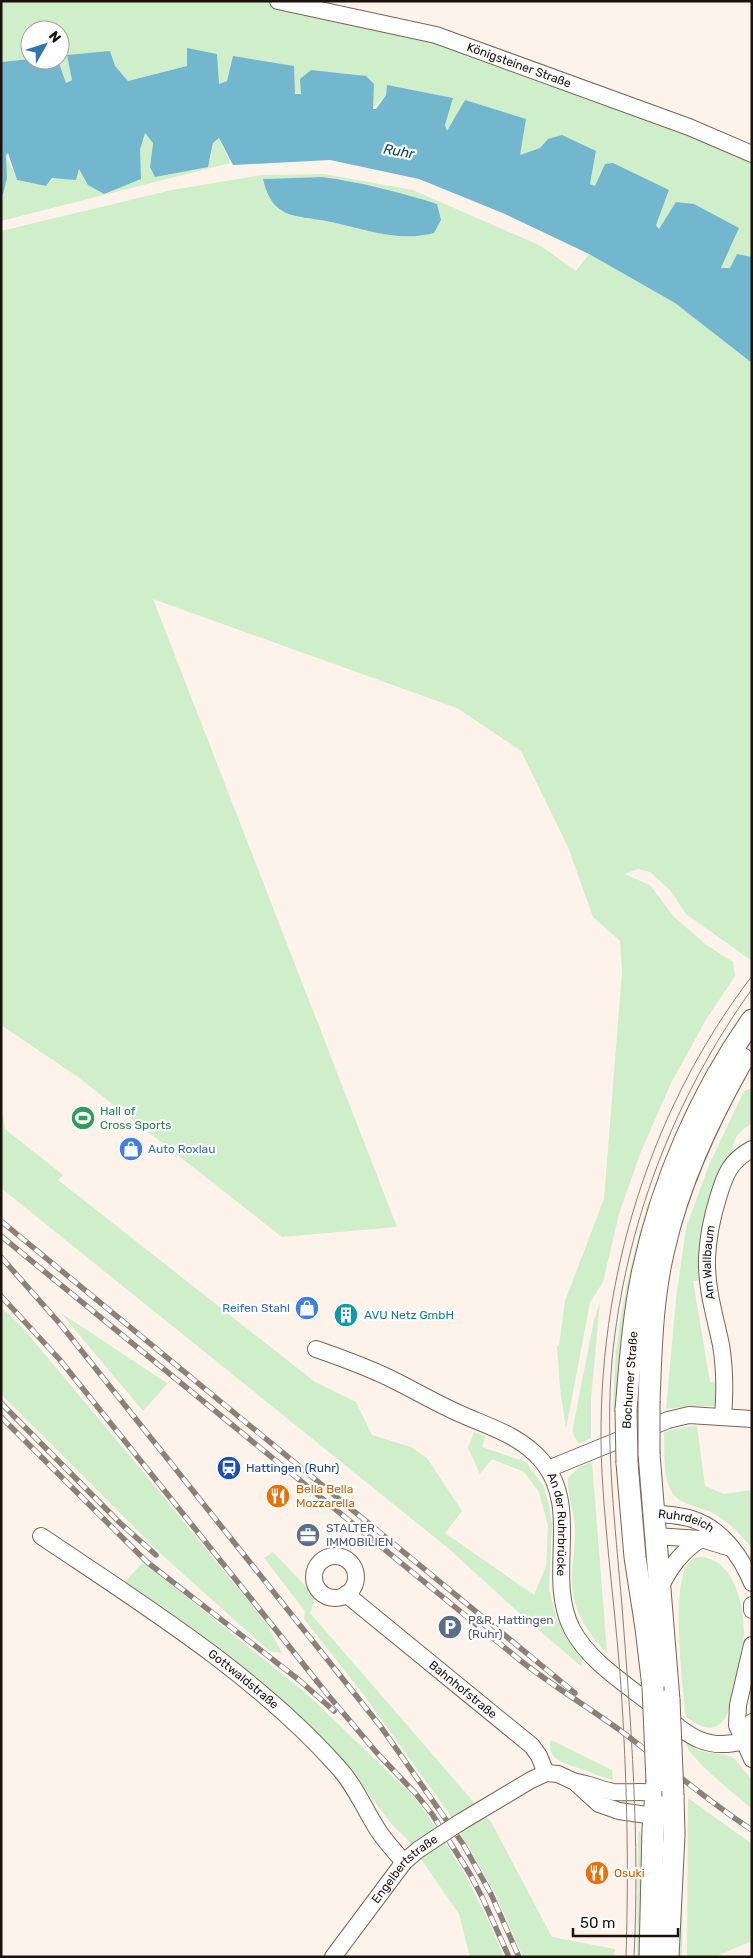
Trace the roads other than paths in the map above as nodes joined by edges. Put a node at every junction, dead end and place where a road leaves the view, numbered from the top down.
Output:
1 (278, 1) edge
2 (752, 154) edge
3 (752, 1020) edge
4 (752, 1045) edge
5 (752, 1149) edge
6 (316, 1349) dead end
7 (723, 1417) junction
8 (752, 1419) edge
9 (548, 1469) junction
10 (653, 1513) junction
11 (632, 1515) junction
12 (41, 1536) dead end
13 (655, 1536) junction
14 (634, 1537) junction
15 (701, 1539) junction
16 (731, 1548) junction
17 (752, 1583) edge
18 (660, 1588) junction
19 (346, 1594) dead end
20 (752, 1605) edge
21 (752, 1610) edge
22 (752, 1645) edge
23 (661, 1694) junction
24 (752, 1722) edge
25 (744, 1741) junction
26 (752, 1759) edge
27 (546, 1773) junction
28 (575, 1782) junction
29 (662, 1790) junction
30 (664, 1817) junction
31 (404, 1862) junction
32 (333, 1957) edge
33 (650, 1957) edge
34 (668, 1957) edge

1 - 2 street, Königsteiner Straße
3 - 11 main road, Bochumer Straße, bridge
4 - 10 main road, Bochumer Straße, bridge
5 - 7 street, Am Wallbaum
6 - 9 street, An der Ruhrbrücke
7 - 8 street
7 - 9 street
9 - 25 street, An der Ruhrbrücke
10 - 11 main road, Ruhrdeich
10 - 13 main road, Bochumer Straße
10 - 16 street, Ruhrdeich
11 - 14 main road, Bochumer Straße
12 - 31 street, Gottwaldstraße
13 - 14 main road, Ruhrdeich
13 - 15 street, Ruhrdeich
13 - 18 main road, Bochumer Straße
14 - 23 main road, Bochumer Straße
15 - 16 street, Ruhrdeich
15 - 18 street, Ruhrdeich
16 - 17 street, Ruhrdeich
18 - 23 main road, Bochumer Straße
19 - 27 street, Bahnhofstraße
20 - 21 street
22 - 25 street
23 - 29 main road, Bochumer Straße, bridge
24 - 25 street
25 - 26 street
27 - 28 street
27 - 31 street, Engelbertstraße, bridge
28 - 29 street
28 - 30 street
29 - 30 main road, Bochumer Straße
30 - 33 main road
30 - 34 main road
31 - 32 street, Engelbertstraße

